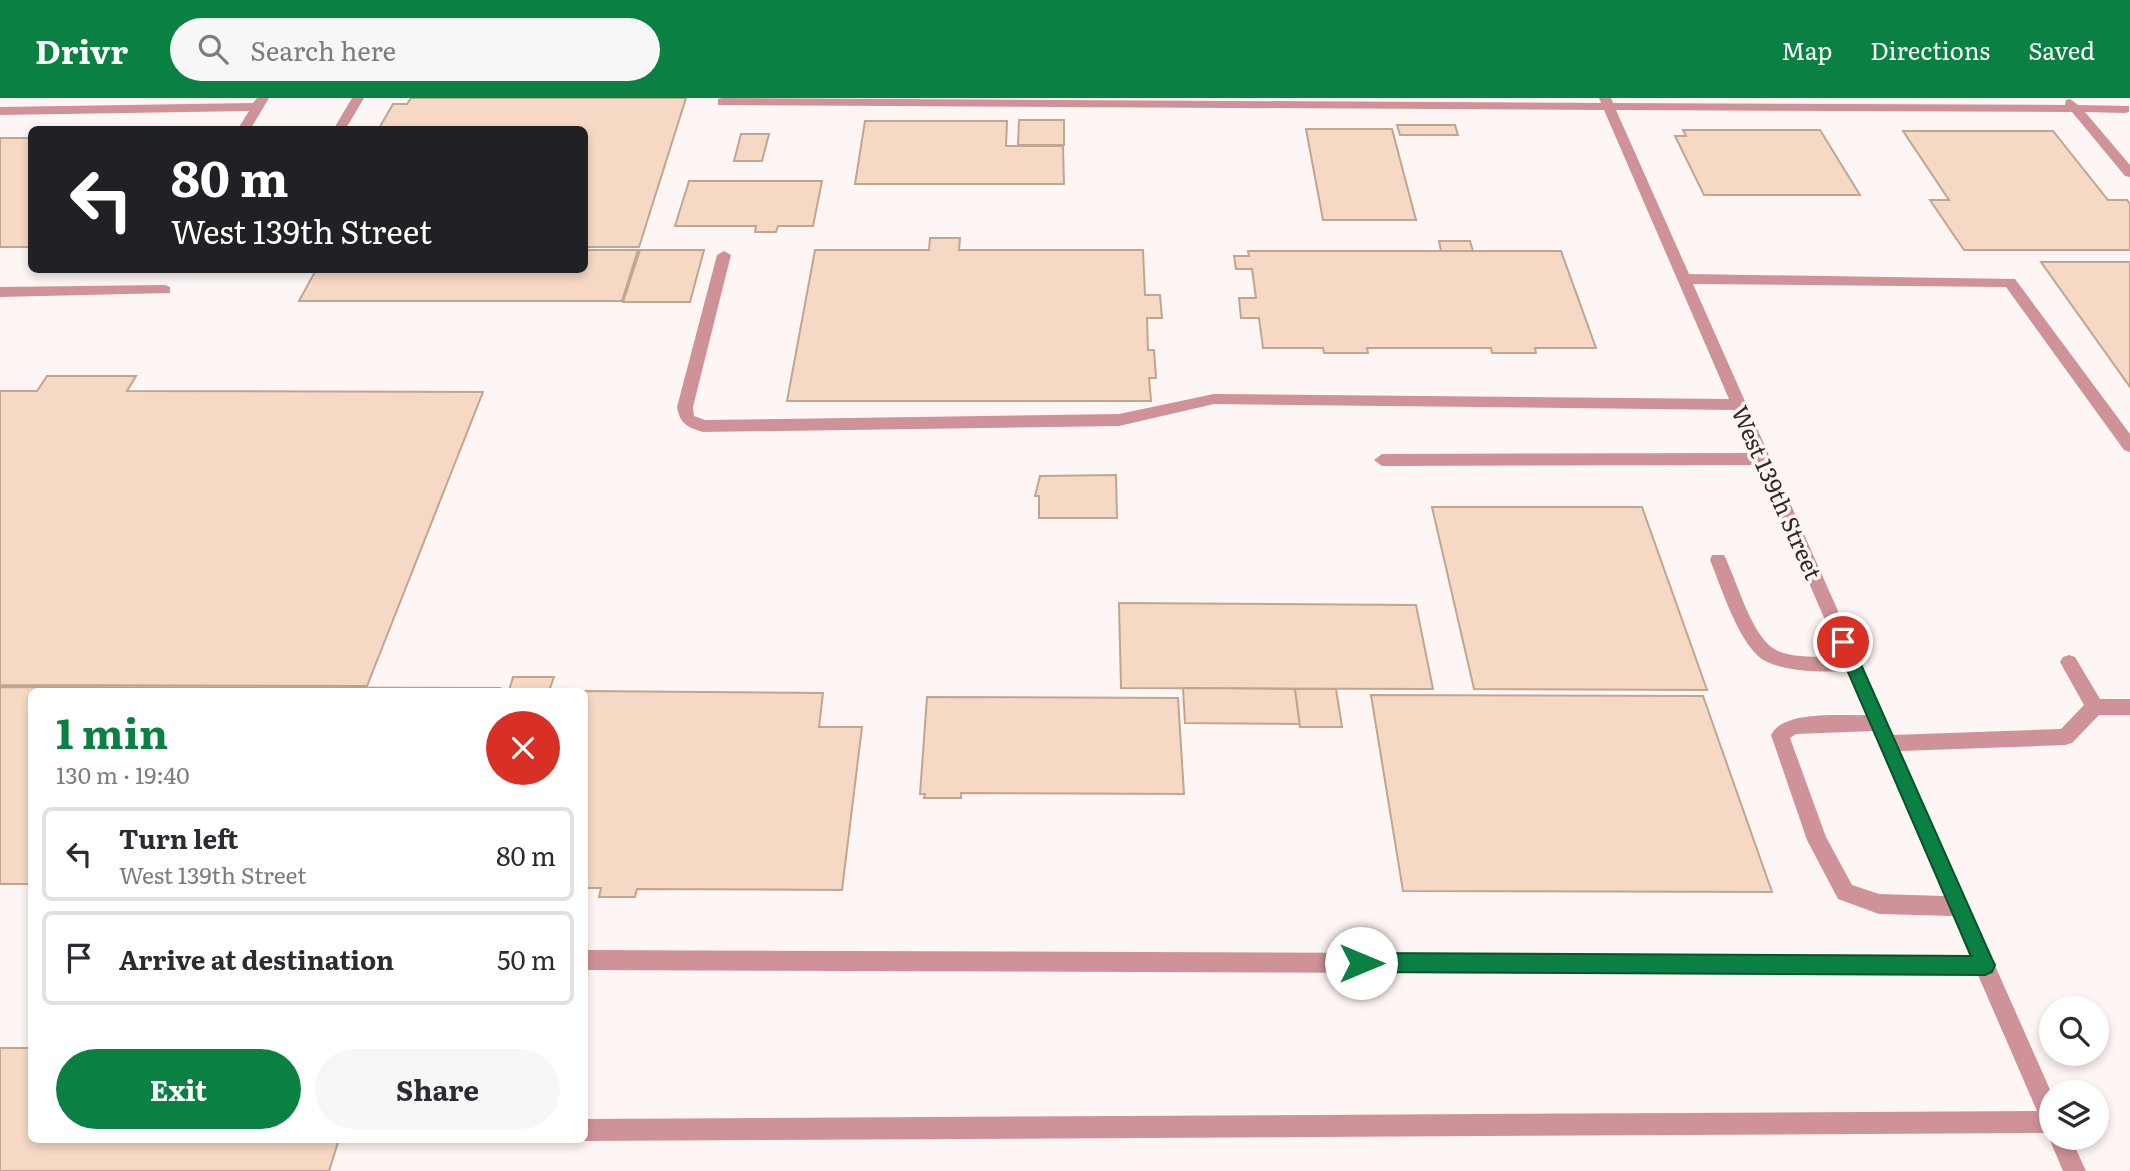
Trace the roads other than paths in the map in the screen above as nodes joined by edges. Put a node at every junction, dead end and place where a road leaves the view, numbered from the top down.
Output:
1 (358, 98) edge
2 (260, 102) edge
3 (722, 102) dead end
4 (1607, 102) edge
5 (1845, 102) edge
6 (2069, 103) edge
7 (2125, 109) dead end
8 (0, 111) edge
9 (245, 126) edge
10 (342, 126) edge
11 (2130, 173) edge
12 (724, 255) dead end
13 (1685, 279) junction
14 (165, 290) dead end
15 (0, 292) edge
16 (1739, 405) junction
17 (2130, 446) edge
18 (1763, 458) junction
19 (1382, 460) dead end
20 (1718, 561) dead end
21 (2069, 662) dead end
22 (1853, 665) junction
23 (2095, 707) junction
24 (2130, 707) edge
25 (1879, 723) junction
26 (1888, 743) junction
27 (1958, 906) junction
28 (588, 960) edge
29 (1985, 965) junction
30 (2039, 1092) edge
31 (2039, 1120) edge
32 (588, 1130) edge
33 (2065, 1150) edge
34 (2074, 1171) edge

1 - 10 street
2 - 8 street
2 - 9 street
3 - 4 street
4 - 5 street
4 - 13 street, West 139th Street
5 - 6 street
6 - 7 street
6 - 11 street
12 - 16 street
13 - 16 street, West 139th Street
13 - 17 street
14 - 15 street
16 - 18 street, West 139th Street
18 - 19 street
18 - 22 street, West 139th Street
20 - 22 street
21 - 23 street
22 - 25 street, West 139th Street
23 - 24 street
23 - 26 street
25 - 26 street, West 139th Street
25 - 27 street
26 - 27 street, West 139th Street
27 - 29 street, West 139th Street
28 - 29 street
29 - 30 street, West 139th Street
31 - 32 street
33 - 34 street

